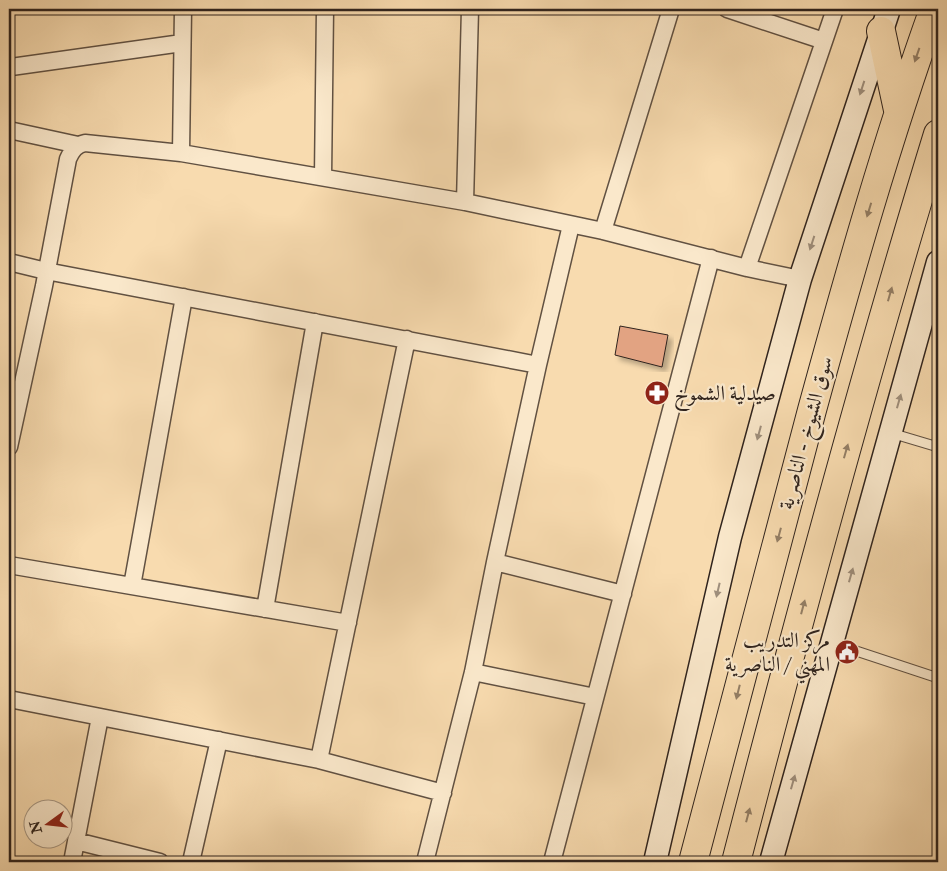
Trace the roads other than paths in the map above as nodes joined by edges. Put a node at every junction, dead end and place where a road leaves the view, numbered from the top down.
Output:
1 (183, 9) edge
2 (325, 9) edge
3 (470, 9) edge
4 (670, 9) edge
5 (727, 9) edge
6 (835, 9) edge
7 (934, 9) edge
8 (885, 20) edge
9 (824, 41) junction
10 (182, 43) junction
11 (9, 66) edge
12 (898, 110) junction
13 (9, 130) edge
14 (938, 134) edge
15 (78, 145) junction
16 (181, 153) junction
17 (323, 177) junction
18 (929, 184) edge
19 (465, 202) junction
20 (571, 225) junction
21 (602, 231) junction
22 (711, 258) junction
23 (9, 262) edge
24 (938, 262) edge
25 (747, 268) junction
26 (46, 270) junction
27 (800, 280) junction
28 (184, 297) junction
29 (315, 322) junction
30 (407, 339) junction
31 (538, 365) junction
32 (13, 407) edge
33 (891, 433) junction
34 (9, 447) edge
35 (938, 447) edge
36 (788, 500) junction
37 (829, 511) junction
38 (495, 562) junction
39 (9, 565) edge
40 (132, 586) junction
41 (623, 594) junction
42 (265, 609) junction
43 (348, 623) junction
44 (832, 643) junction
45 (473, 672) junction
46 (938, 678) edge
47 (596, 697) junction
48 (9, 699) edge
49 (100, 717) junction
50 (220, 740) junction
51 (320, 760) junction
52 (443, 793) junction
53 (76, 842) junction
54 (72, 862) edge
55 (160, 862) edge
56 (191, 862) edge
57 (425, 862) edge
58 (552, 862) edge
59 (655, 862) edge
60 (693, 862) edge
61 (736, 862) edge
62 (771, 862) edge

1 - 10 street
2 - 17 street
3 - 19 street
4 - 21 street
5 - 9 street
6 - 9 street
7 -> 12 highway, سوق الشيوخ - الناصرية
8 - 12 highway
8 -> 27 main road
9 - 25 street
10 - 11 street
10 - 16 street
12 -> 36 highway, سوق الشيوخ - الناصرية
13 - 15 street
14 - 18 highway, سوق الشيوخ - الناصرية
15 - 16 street
15 - 26 street
16 - 17 street
17 - 19 street
37 -> 18 highway, سوق الشيوخ - الناصرية
19 - 20 street
20 - 21 street
20 - 31 street
21 - 22 street
22 - 25 street
22 - 41 street
23 - 26 street
33 -> 24 main road
25 - 27 street
26 - 28 street
26 - 32 street
27 -> 59 main road
28 - 29 street
28 - 40 street
29 - 30 street
29 - 42 street
30 - 31 street
30 - 43 street
31 - 38 street
32 - 34 street
33 - 35 lane
44 -> 33 main road
36 - 37 highway
36 -> 60 highway, سوق الشيوخ - الناصرية
61 -> 37 highway, سوق الشيوخ - الناصرية
38 - 41 street
38 - 45 street
39 - 40 street
40 - 42 street
41 - 47 street
42 - 43 street
43 - 51 street
44 - 46 lane
62 -> 44 main road
45 - 47 street
45 - 52 street
47 - 58 street
48 - 49 street
49 - 50 street
49 - 53 street
50 - 51 street
50 - 56 street
51 - 52 street
52 - 57 street
53 - 54 street
53 - 55 street

